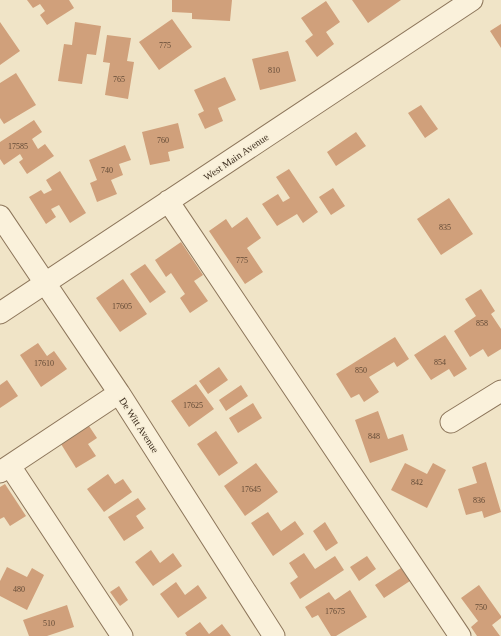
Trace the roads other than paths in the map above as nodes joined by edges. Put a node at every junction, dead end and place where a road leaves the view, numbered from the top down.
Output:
1 (472, 0) edge
2 (168, 201) junction
3 (0, 216) edge
4 (45, 283) junction
5 (0, 314) edge
6 (501, 391) edge
7 (119, 393) junction
8 (451, 422) dead end
9 (5, 469) edge
10 (122, 636) edge
11 (274, 636) edge
12 (460, 636) edge

1 - 2 street, West Main Avenue
2 - 4 street, West Main Avenue
2 - 12 street
3 - 4 street, De Witt Avenue
4 - 5 street, West Main Avenue
4 - 7 street, De Witt Avenue
6 - 8 street
7 - 9 street
7 - 11 street, De Witt Avenue
9 - 10 street

